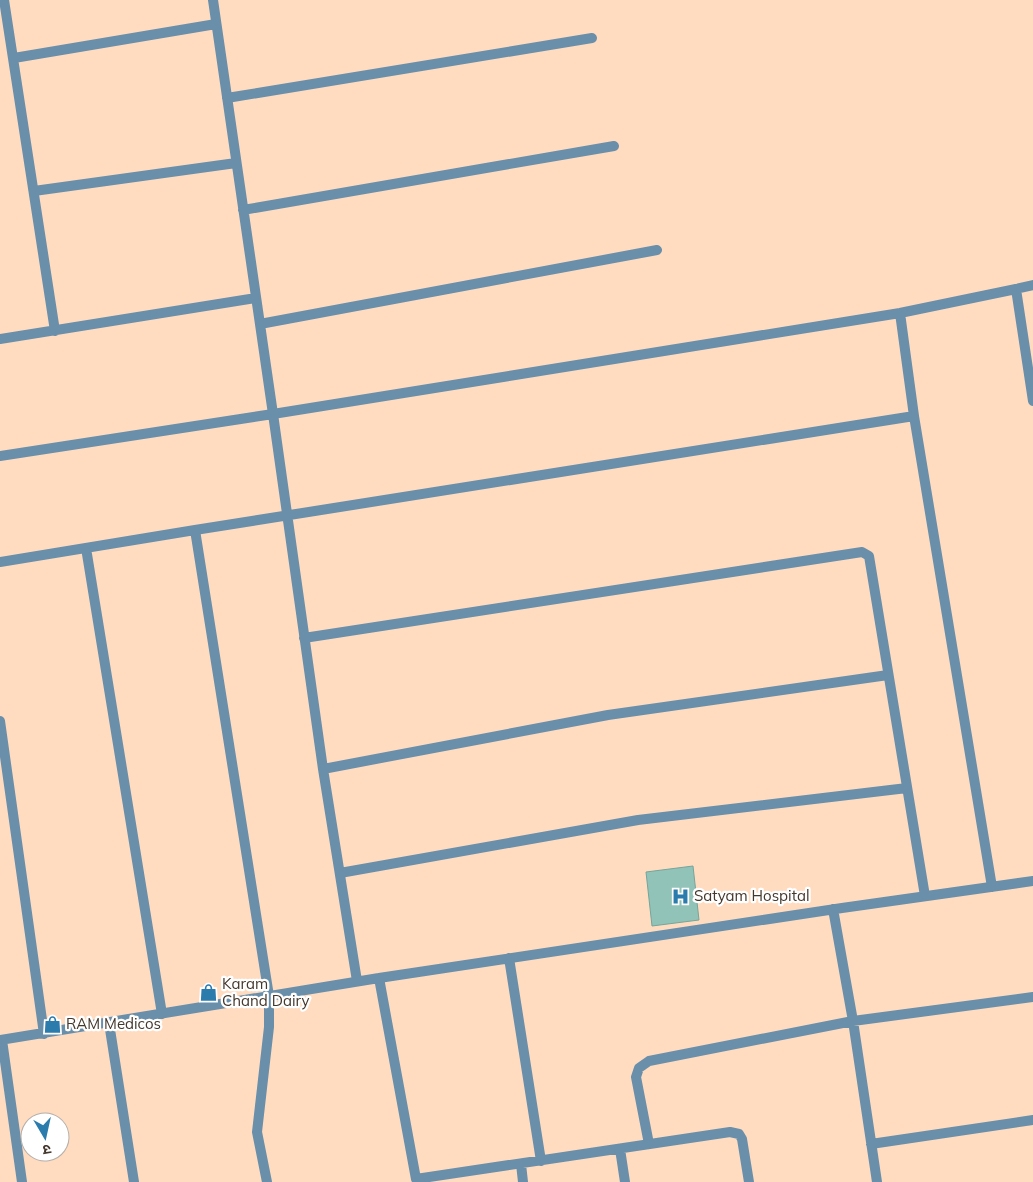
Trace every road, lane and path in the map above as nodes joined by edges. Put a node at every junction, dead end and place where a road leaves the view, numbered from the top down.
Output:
1 (4, 0) edge
2 (213, 0) edge
3 (216, 24) junction
4 (592, 38) dead end
5 (14, 58) junction
6 (227, 98) junction
7 (614, 146) dead end
8 (236, 162) junction
9 (34, 191) junction
10 (244, 210) junction
11 (657, 250) dead end
12 (1033, 285) edge
13 (1016, 288) junction
14 (256, 298) junction
15 (900, 313) junction
16 (260, 324) junction
17 (55, 331) junction
18 (0, 339) edge
19 (1033, 401) edge
20 (273, 414) junction
21 (914, 416) junction
22 (0, 456) edge
23 (287, 516) junction
24 (194, 530) junction
25 (86, 548) junction
26 (0, 562) edge
27 (304, 638) junction
28 (888, 675) junction
29 (0, 721) edge
30 (322, 769) junction
31 (906, 788) junction
32 (340, 874) junction
33 (1033, 881) edge
34 (992, 887) junction
35 (925, 896) junction
36 (833, 909) junction
37 (509, 958) junction
38 (380, 978) junction
39 (357, 981) junction
40 (269, 996) junction
41 (1033, 997) edge
42 (162, 1014) junction
43 (853, 1021) junction
44 (109, 1023) junction
45 (44, 1034) junction
46 (1, 1040) edge
47 (1033, 1120) edge
48 (648, 1144) junction
49 (871, 1144) junction
50 (620, 1149) junction
51 (541, 1161) junction
52 (520, 1164) junction
53 (416, 1180) edge
54 (22, 1182) edge
55 (134, 1182) edge
56 (267, 1182) edge
57 (523, 1182) edge
58 (625, 1182) edge
59 (749, 1182) edge
60 (877, 1182) edge

1 - 5 street
2 - 3 street
3 - 5 street
3 - 6 street
4 - 6 street
5 - 9 street
6 - 8 street
7 - 10 street
8 - 9 street
8 - 10 street
9 - 17 street
10 - 14 street
11 - 16 street
12 - 13 street
13 - 15 street
13 - 19 street
14 - 16 street
14 - 17 street
15 - 20 street
15 - 21 street
16 - 20 street
17 - 18 street
20 - 22 street
20 - 23 street
21 - 23 street
21 - 34 street
23 - 24 street
23 - 27 street
24 - 25 street
24 - 40 street
25 - 26 street
25 - 42 street
27 - 28 street
27 - 30 street
28 - 30 street
28 - 31 street
29 - 45 street
30 - 32 street
31 - 32 street
31 - 35 street
32 - 39 street
33 - 34 street
34 - 35 street
35 - 36 street
36 - 37 street
36 - 43 street
37 - 38 street
37 - 51 street
38 - 39 street
38 - 53 street
39 - 40 street
40 - 42 street
40 - 56 street
41 - 43 street
42 - 44 street
43 - 48 street
43 - 49 street
44 - 45 street
44 - 55 street
45 - 46 street
46 - 54 street
47 - 49 street
48 - 50 street
48 - 59 street
49 - 60 street
50 - 51 street
50 - 58 street
51 - 52 street
52 - 53 street
52 - 57 street

